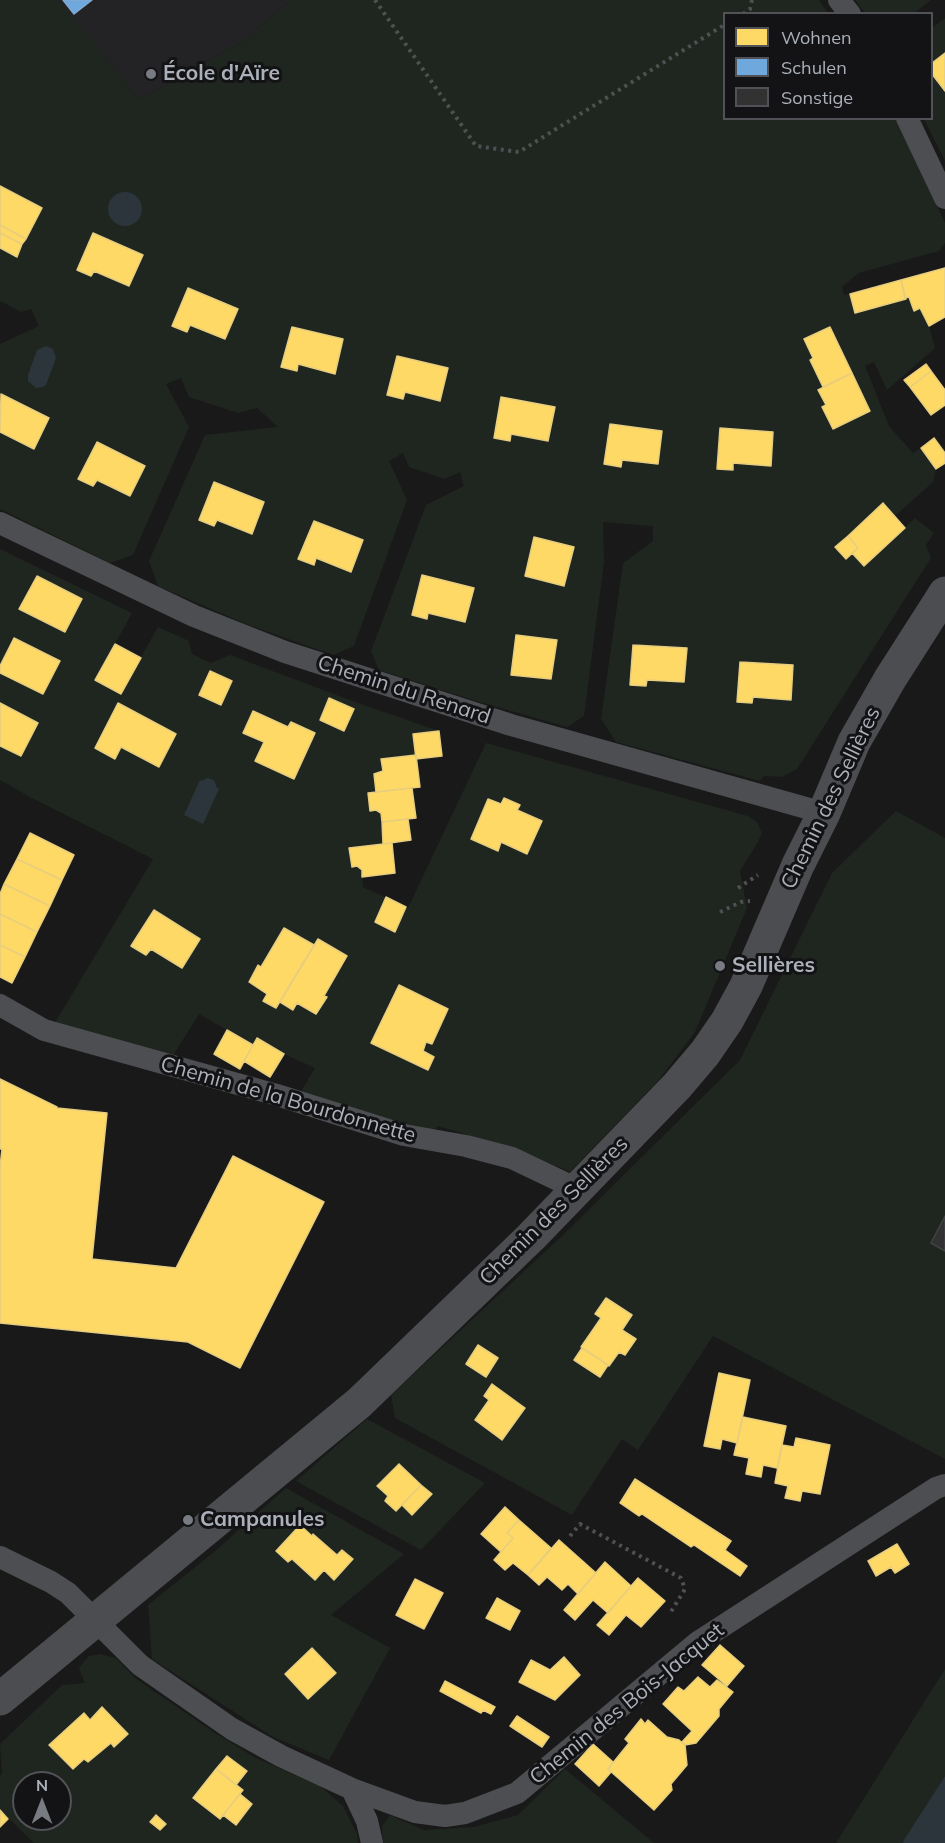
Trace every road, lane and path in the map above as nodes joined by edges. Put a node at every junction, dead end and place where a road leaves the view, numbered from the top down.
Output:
1 (375, 0) edge
2 (839, 0) edge
3 (848, 12) edge
4 (723, 26) edge
5 (908, 120) edge
6 (945, 198) edge
7 (0, 523) edge
8 (945, 593) edge
9 (824, 813) junction
10 (0, 1005) edge
11 (577, 1189) junction
12 (945, 1485) edge
13 (570, 1536) dead end
14 (0, 1557) edge
15 (669, 1615) dead end
16 (95, 1620) junction
17 (0, 1699) edge
18 (352, 1789) junction
19 (372, 1843) edge

1 - 4 path
2 - 3 street
5 - 6 street
7 - 9 street, Chemin du Renard
8 - 9 street, Chemin des Sellières
9 - 11 street, Chemin des Sellières
10 - 11 street, Chemin de la Bourdonnette
11 - 16 street, Chemin des Sellières
12 - 18 street, Chemin des Bois-Jacquet
13 - 15 path
14 - 16 street, Chemin des Bois-Jacquet
16 - 17 street, Chemin des Sellières
16 - 18 street, Chemin des Bois-Jacquet
18 - 19 street

